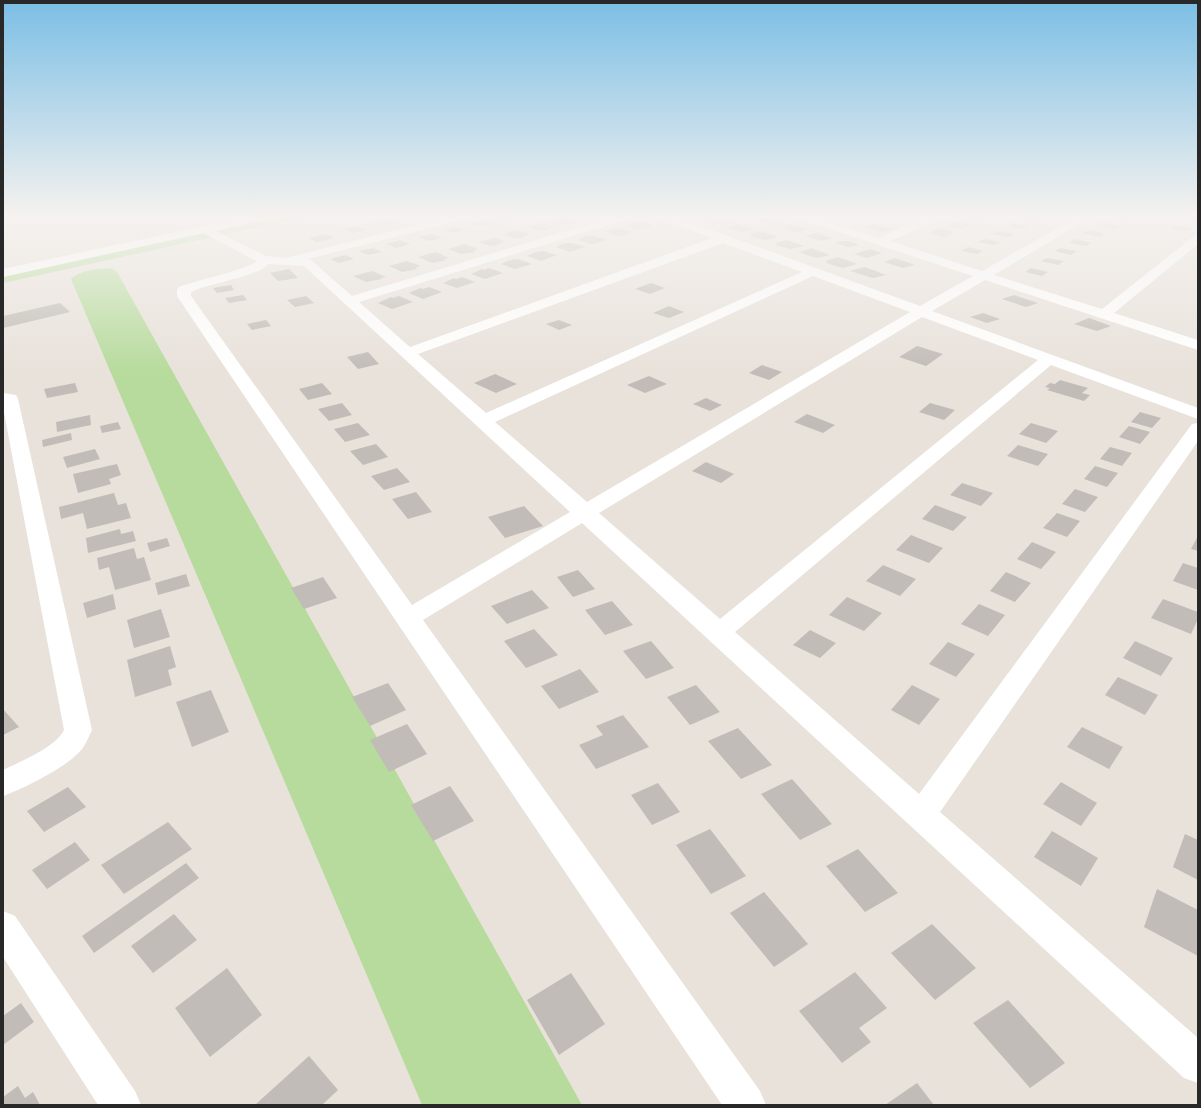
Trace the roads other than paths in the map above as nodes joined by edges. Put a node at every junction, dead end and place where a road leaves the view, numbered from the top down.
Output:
1 (23, 269) edge
2 (255, 269) edge
3 (313, 269) edge
4 (455, 269) edge
5 (640, 269) edge
6 (803, 269) edge
7 (960, 269) edge
8 (995, 269) edge
9 (1160, 269) edge
10 (812, 272) junction
11 (3, 273) edge
12 (982, 276) junction
13 (350, 301) junction
14 (920, 312) junction
15 (1103, 315) junction
16 (1198, 345) edge
17 (407, 353) junction
18 (1049, 359) junction
19 (3, 398) edge
20 (1198, 414) edge
21 (482, 421) junction
22 (1198, 428) edge
23 (584, 512) junction
24 (408, 618) junction
25 (718, 633) junction
26 (3, 784) edge
27 (921, 815) junction
28 (3, 927) edge
29 (1198, 1064) edge
30 (121, 1105) edge
31 (746, 1105) edge

1 - 11 street
2 - 24 street
3 - 13 street
4 - 13 street
5 - 17 street
6 - 10 street
7 - 12 street
8 - 12 street
9 - 15 street
10 - 14 street
10 - 21 street
12 - 14 street
12 - 15 street
13 - 17 street
14 - 18 street
14 - 23 street
15 - 16 street
17 - 21 street
18 - 20 street
18 - 25 street
19 - 26 street
21 - 23 street
22 - 27 street
23 - 24 street
23 - 25 street
24 - 31 street
25 - 27 street
27 - 29 street
28 - 30 street

